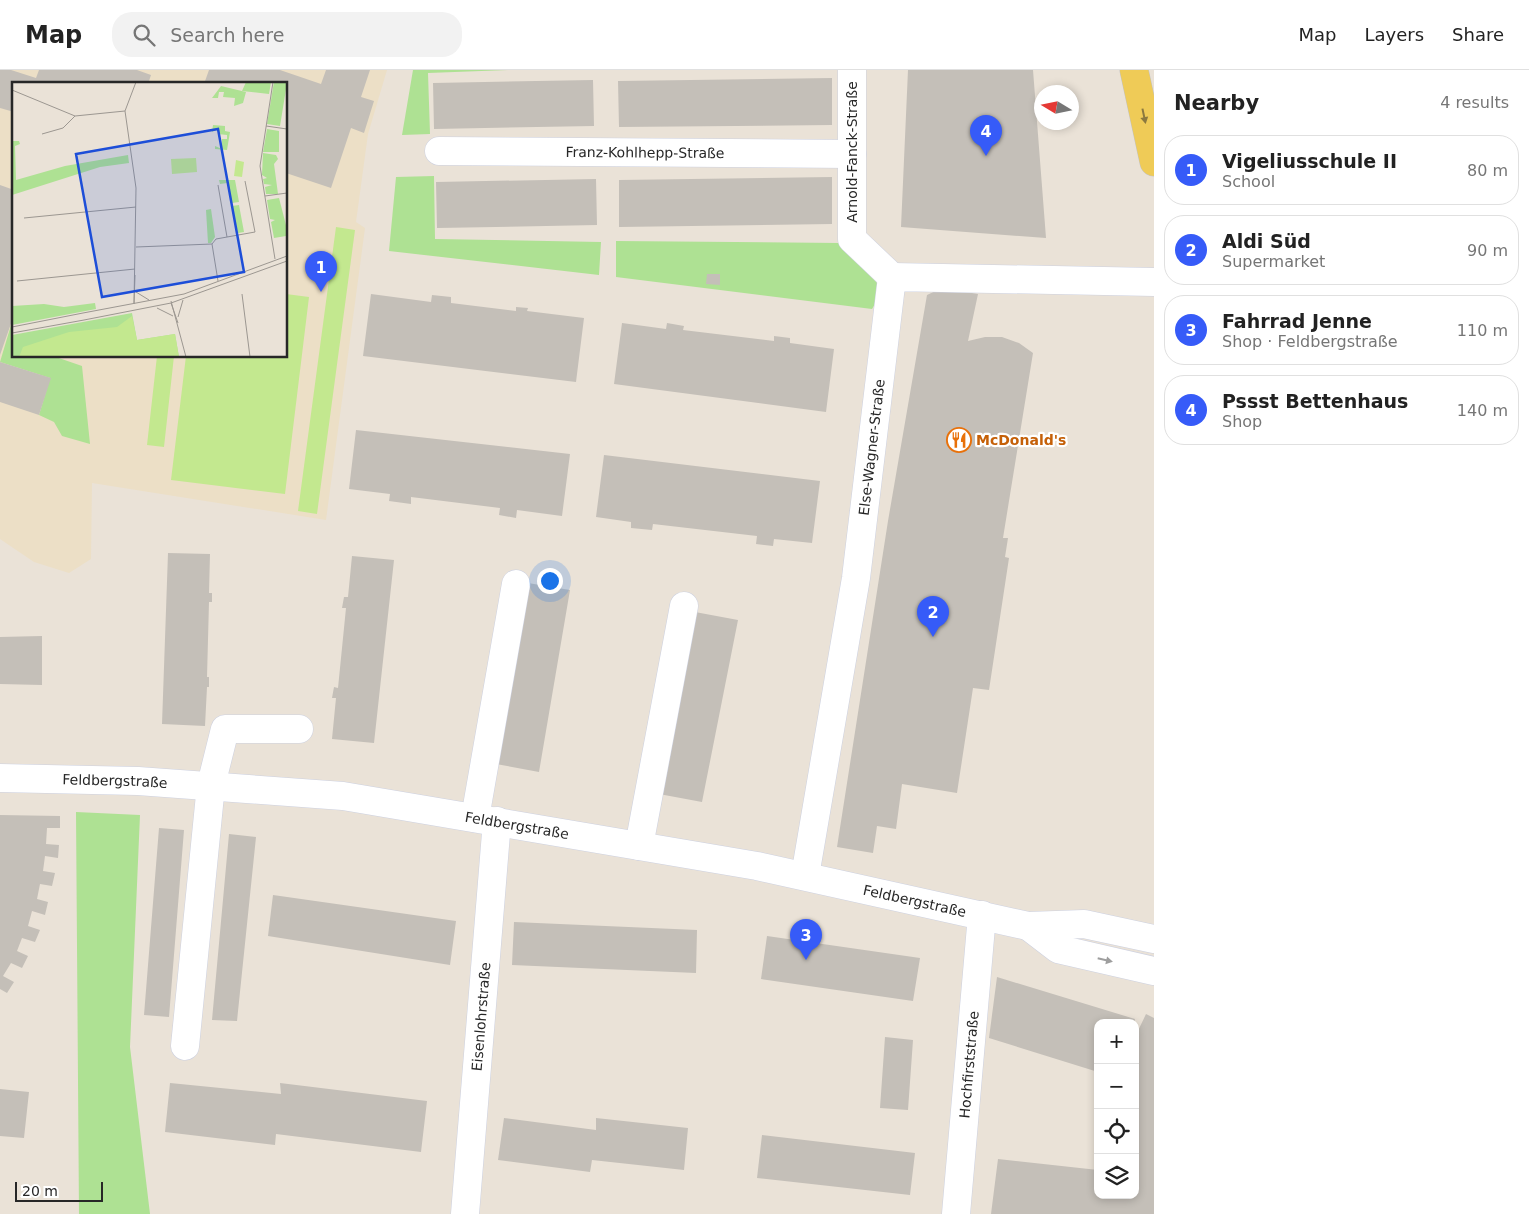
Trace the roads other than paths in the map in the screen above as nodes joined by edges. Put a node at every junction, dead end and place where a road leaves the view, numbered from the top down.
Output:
1 (852, 70) edge
2 (1134, 70) edge
3 (440, 151) dead end
4 (852, 154) junction
5 (1154, 162) edge
6 (892, 277) junction
7 (1154, 282) edge
8 (516, 584) dead end
9 (684, 606) dead end
10 (299, 729) dead end
11 (0, 778) edge
12 (211, 785) junction
13 (486, 819) junction
14 (639, 846) junction
15 (805, 876) junction
16 (982, 916) junction
17 (1028, 926) junction
18 (1154, 939) edge
19 (1154, 971) edge
20 (185, 1046) dead end
21 (465, 1214) edge
22 (956, 1214) edge

1 - 4 street, Arnold-Fanck-Straße
2 -> 5 main road
3 - 4 street, Franz-Kohlhepp-Straße
4 - 6 street, Arnold-Fanck-Straße
6 - 7 street
6 - 15 street, Else-Wagner-Straße
8 - 13 street, Eisenlohrstraße
9 - 14 street
10 - 12 street
11 - 12 street, Feldbergstraße
12 - 13 street, Feldbergstraße
12 - 20 street
13 - 14 street, Feldbergstraße
13 - 21 street, Eisenlohrstraße
14 - 15 street, Feldbergstraße
15 - 16 street, Feldbergstraße
16 - 17 street, Feldbergstraße
16 - 22 street, Hochfirststraße
17 - 18 street, Feldbergstraße
17 -> 19 street, Feldbergstraße

